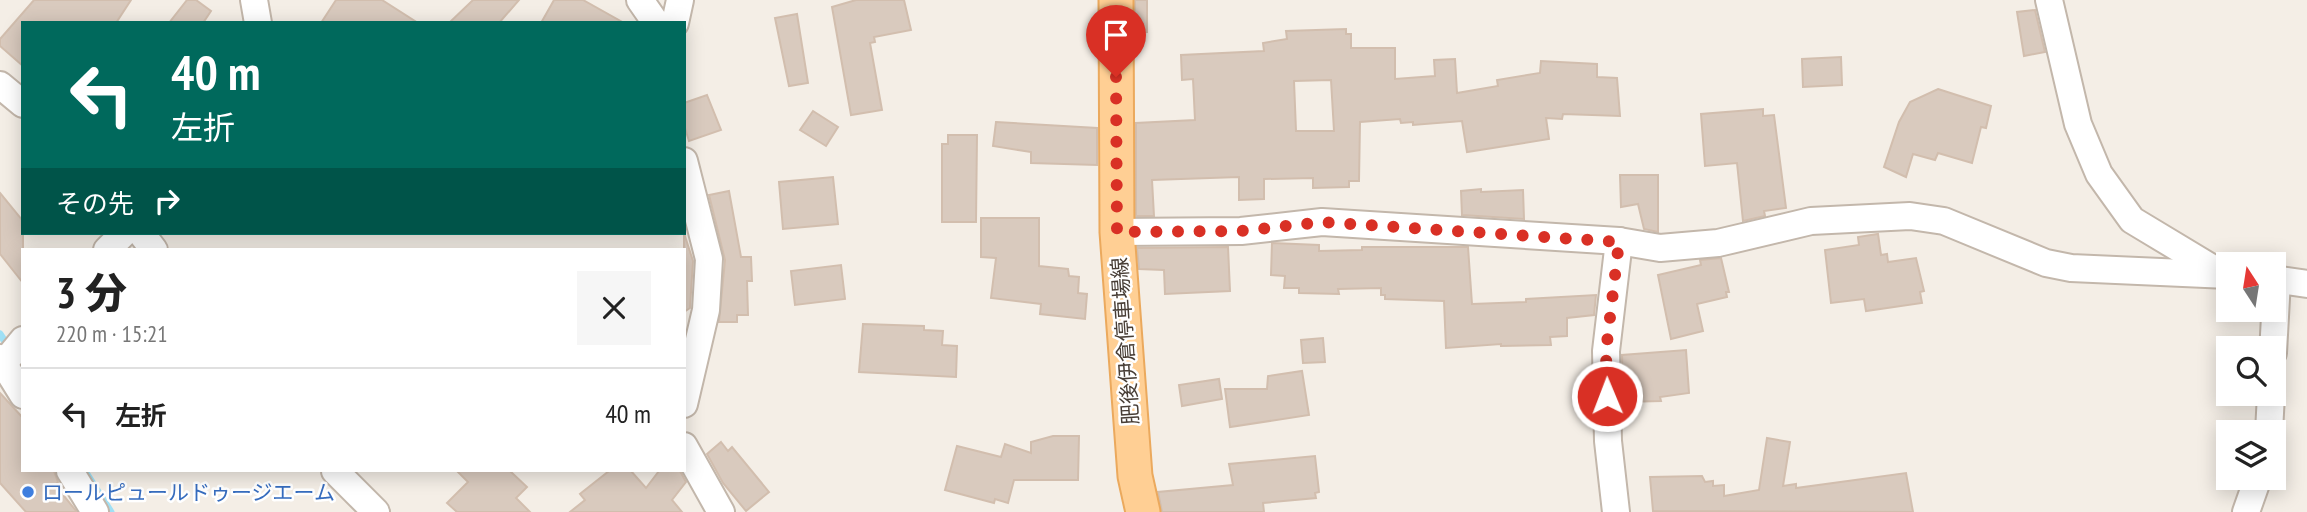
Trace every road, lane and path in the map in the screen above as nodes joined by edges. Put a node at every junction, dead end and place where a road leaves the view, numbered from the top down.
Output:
1 (254, 0) edge
2 (640, 0) edge
3 (680, 0) edge
4 (1115, 0) edge
5 (2049, 0) edge
6 (258, 21) edge
7 (655, 21) edge
8 (675, 21) edge
9 (0, 85) edge
10 (21, 102) edge
11 (686, 169) edge
12 (1117, 232) junction
13 (122, 235) edge
14 (1619, 242) junction
15 (109, 248) edge
16 (2216, 270) edge
17 (2216, 275) edge
18 (2286, 281) edge
19 (2307, 284) edge
20 (7, 356) edge
21 (21, 390) edge
22 (686, 395) edge
23 (686, 450) edge
24 (71, 472) edge
25 (336, 472) edge
26 (2254, 490) edge
27 (95, 512) edge
28 (376, 512) edge
29 (721, 512) edge
30 (1143, 512) edge
31 (1616, 512) edge
32 (2246, 512) edge

1 - 6 street
2 - 7 street
3 - 8 street
4 - 12 main road, 肥後伊倉停車場線
5 - 16 street
9 - 10 street
11 - 22 street
12 - 14 street
12 - 30 main road, 肥後伊倉停車場線
13 - 15 street
14 - 17 street
14 - 31 street
18 - 19 street
20 - 21 street
23 - 29 street
24 - 27 street
25 - 28 street
26 - 32 street

